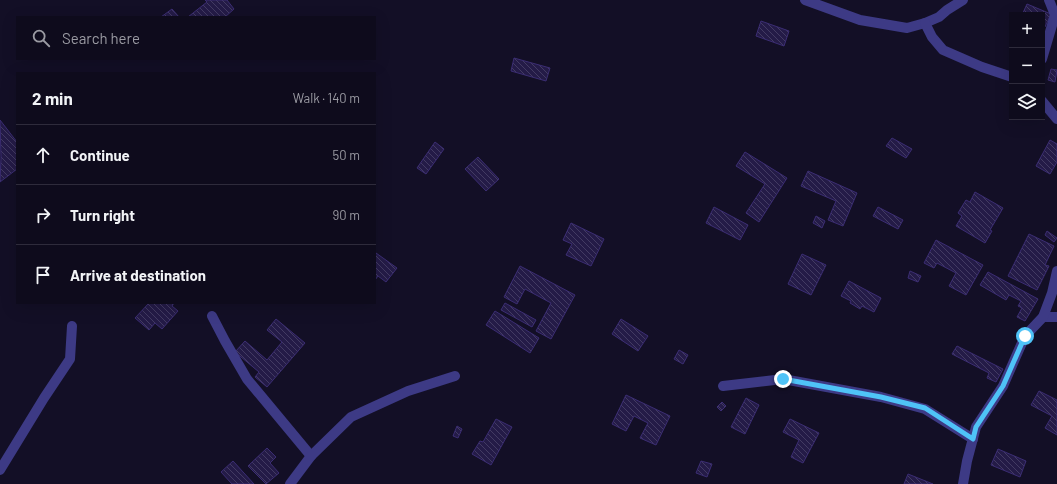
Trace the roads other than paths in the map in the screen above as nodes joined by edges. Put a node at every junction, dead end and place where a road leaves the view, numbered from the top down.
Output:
1 (805, 0) edge
2 (963, 0) edge
3 (1048, 0) edge
4 (925, 23) junction
5 (1045, 49) edge
6 (1009, 76) edge
7 (1045, 105) edge
8 (1057, 119) edge
9 (1057, 271) edge
10 (212, 316) dead end
11 (1043, 317) junction
12 (1057, 317) edge
13 (72, 326) dead end
14 (455, 376) dead end
15 (723, 386) dead end
16 (973, 439) junction
17 (311, 456) junction
18 (0, 470) edge
19 (290, 484) edge
20 (963, 484) edge

1 - 4 street
2 - 4 street
3 - 5 street
4 - 6 street
7 - 8 street
9 - 11 street
10 - 17 street
11 - 12 street
11 - 16 street
13 - 18 street
14 - 17 street
15 - 16 street
16 - 20 street
17 - 19 street

